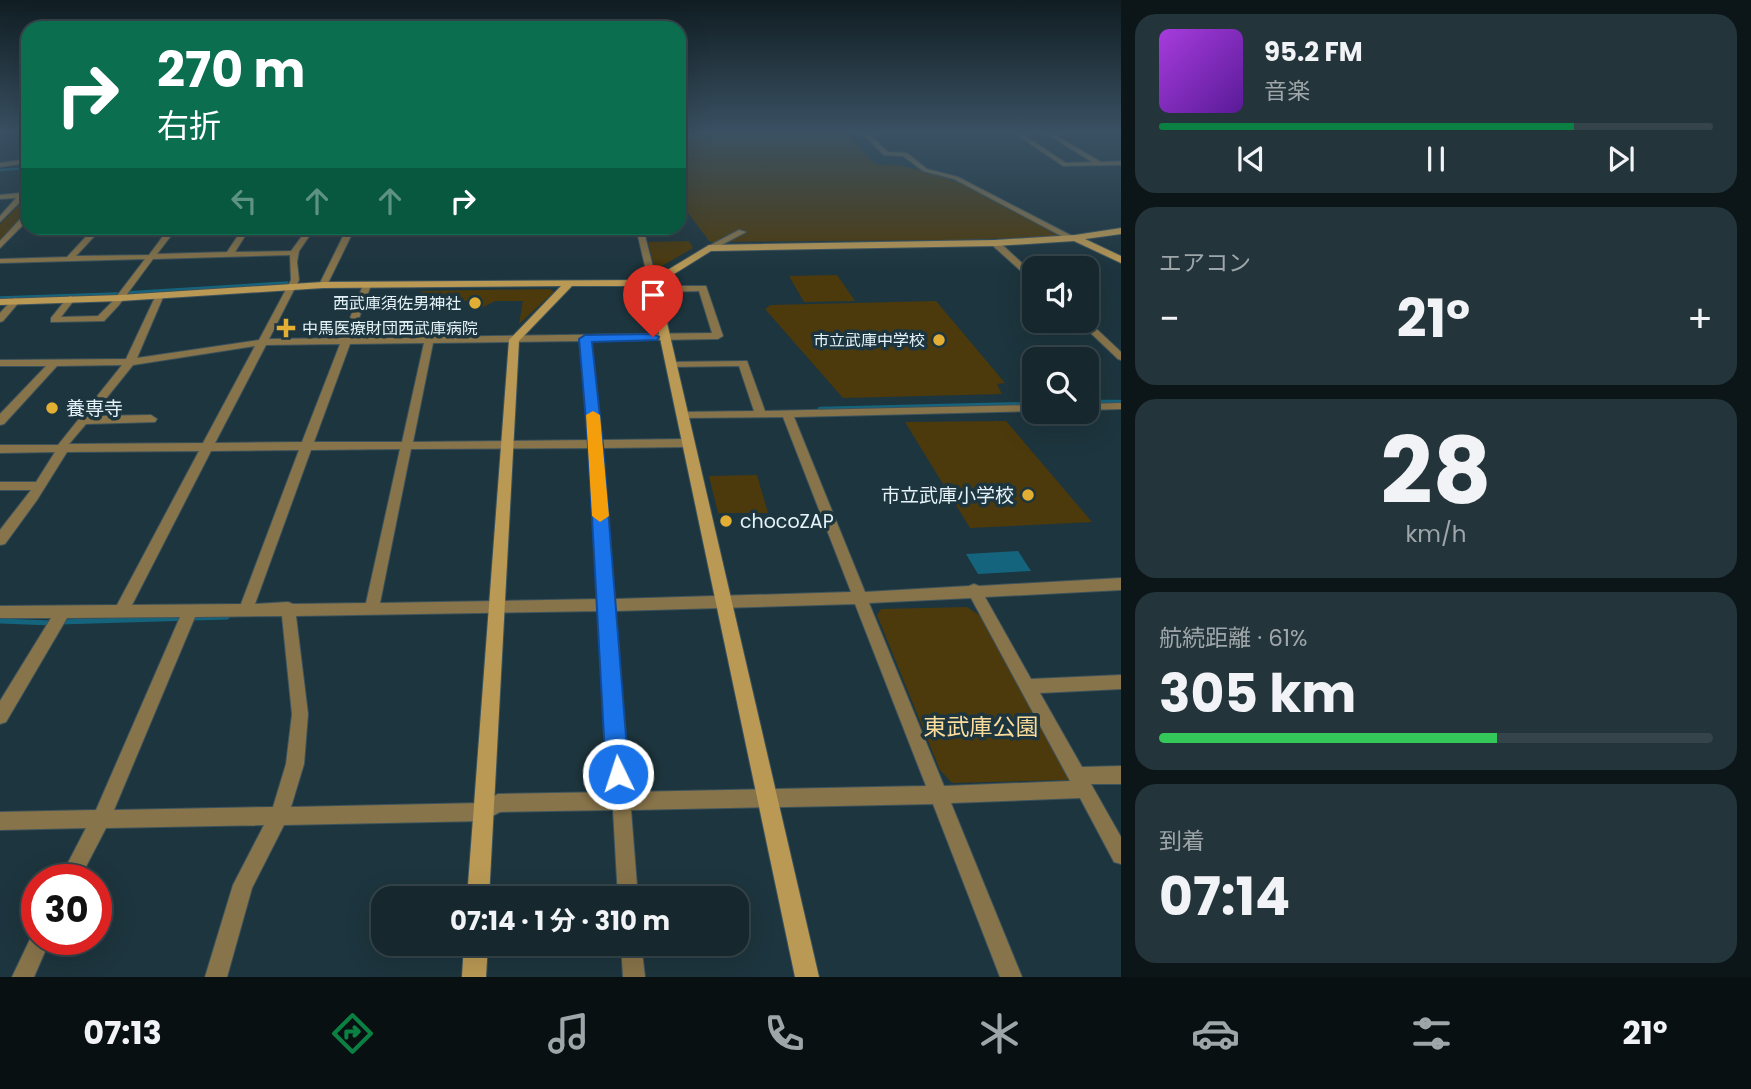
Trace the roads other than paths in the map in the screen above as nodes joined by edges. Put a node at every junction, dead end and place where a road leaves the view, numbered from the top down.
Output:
1 (957, 179) edge
2 (21, 194) edge
3 (0, 197) edge
4 (21, 198) edge
5 (0, 220) edge
6 (21, 224) edge
7 (1121, 231) edge
8 (742, 232) dead end
9 (92, 235) edge
10 (168, 235) edge
11 (242, 235) edge
12 (307, 235) edge
13 (348, 235) edge
14 (642, 235) edge
15 (1074, 238) junction
16 (995, 243) junction
17 (0, 246) edge
18 (709, 248) junction
19 (293, 253) junction
20 (230, 254) junction
21 (151, 257) junction
22 (69, 259) junction
23 (1121, 260) edge
24 (0, 261) edge
25 (1022, 267) edge
26 (653, 283) junction
27 (570, 284) junction
28 (323, 285) junction
29 (367, 285) junction
30 (291, 287) junction
31 (160, 295) junction
32 (120, 298) junction
33 (71, 299) junction
34 (16, 301) junction
35 (0, 302) edge
36 (0, 318) edge
37 (1095, 333) edge
38 (664, 337) junction
39 (585, 339) junction
40 (429, 340) junction
41 (514, 340) junction
42 (347, 341) junction
43 (263, 342) junction
44 (1121, 357) edge
45 (55, 362) junction
46 (130, 362) junction
47 (1, 364) edge
48 (670, 364) junction
49 (1121, 406) edge
50 (1099, 407) edge
51 (1022, 408) edge
52 (787, 414) junction
53 (761, 415) junction
54 (682, 416) junction
55 (151, 419) dead end
56 (83, 420) junction
57 (0, 421) edge
58 (688, 443) junction
59 (506, 445) junction
60 (596, 445) junction
61 (406, 446) junction
62 (307, 447) junction
63 (207, 448) junction
64 (0, 449) edge
65 (63, 449) junction
66 (0, 486) edge
67 (40, 486) junction
68 (0, 540) edge
69 (1121, 584) edge
70 (974, 590) junction
71 (858, 598) junction
72 (724, 602) junction
73 (606, 605) junction
74 (372, 607) junction
75 (288, 608) junction
76 (497, 608) junction
77 (246, 610) junction
78 (63, 611) junction
79 (121, 611) junction
80 (190, 611) junction
81 (0, 612) edge
82 (1121, 682) edge
83 (1028, 686) junction
84 (0, 716) edge
85 (1121, 775) edge
86 (1081, 782) junction
87 (937, 795) junction
88 (767, 797) junction
89 (620, 801) junction
90 (483, 812) junction
91 (279, 815) junction
92 (101, 818) junction
93 (0, 821) edge
94 (1121, 855) edge
95 (77, 864) edge
96 (479, 886) edge
97 (627, 886) edge
98 (33, 955) edge
99 (475, 956) edge
100 (632, 956) edge
101 (23, 977) edge
102 (216, 977) edge
103 (474, 977) edge
104 (634, 977) edge
105 (807, 977) edge
106 (1011, 977) edge

1 - 15 street
2 - 3 street
4 - 5 street
6 - 17 street
7 - 15 street
8 - 18 street
9 - 22 street
10 - 21 street
11 - 20 street
12 - 19 street
13 - 28 street
14 - 26 street
15 - 16 street
15 - 23 street
16 - 18 street
16 - 25 street
18 - 26 street
19 - 20 street
19 - 30 street
20 - 21 street
21 - 22 street
21 - 32 street
22 - 24 street
26 - 27 street
26 - 38 street
26 - 38 street
27 - 29 street
27 - 41 street
28 - 29 street
28 - 30 street
29 - 42 street
30 - 31 street
30 - 43 street
31 - 32 street
31 - 46 street
32 - 33 street
32 - 33 street
33 - 34 street
34 - 35 street
34 - 36 street
37 - 44 street
38 - 39 street
38 - 48 street
39 - 41 street
39 - 60 street
40 - 41 street
40 - 42 street
40 - 61 street
41 - 59 street
42 - 43 street
42 - 62 street
43 - 46 street
43 - 63 street
45 - 46 street
45 - 47 street
45 - 57 street
46 - 56 street
48 - 53 street
48 - 54 street
49 - 50 street
51 - 52 street
52 - 53 street
52 - 71 street
53 - 54 street
54 - 58 street
55 - 56 street
56 - 65 street
58 - 60 street
58 - 72 street
59 - 60 street
59 - 61 street
59 - 76 street
60 - 73 street
61 - 62 street
61 - 74 street
62 - 63 street
62 - 77 street
63 - 65 street
63 - 79 street
64 - 65 street
65 - 67 street
66 - 67 street
67 - 68 street
69 - 70 street
70 - 71 street
70 - 83 street
71 - 72 street
71 - 87 street
72 - 73 street
72 - 88 street
73 - 76 street
73 - 89 street
74 - 75 street
74 - 76 street
75 - 77 street
75 - 91 street
76 - 90 street
77 - 80 street
78 - 79 street
78 - 81 street
78 - 84 street
79 - 80 street
80 - 92 street
82 - 83 street
83 - 86 street
85 - 86 street
86 - 87 street
86 - 94 street
87 - 88 street
87 - 106 street
88 - 89 street
88 - 105 street
89 - 90 street
89 - 97 street
90 - 91 street
90 - 96 street
91 - 92 street
91 - 102 street
92 - 93 street
92 - 95 street
98 - 101 street
99 - 103 street
100 - 104 street

